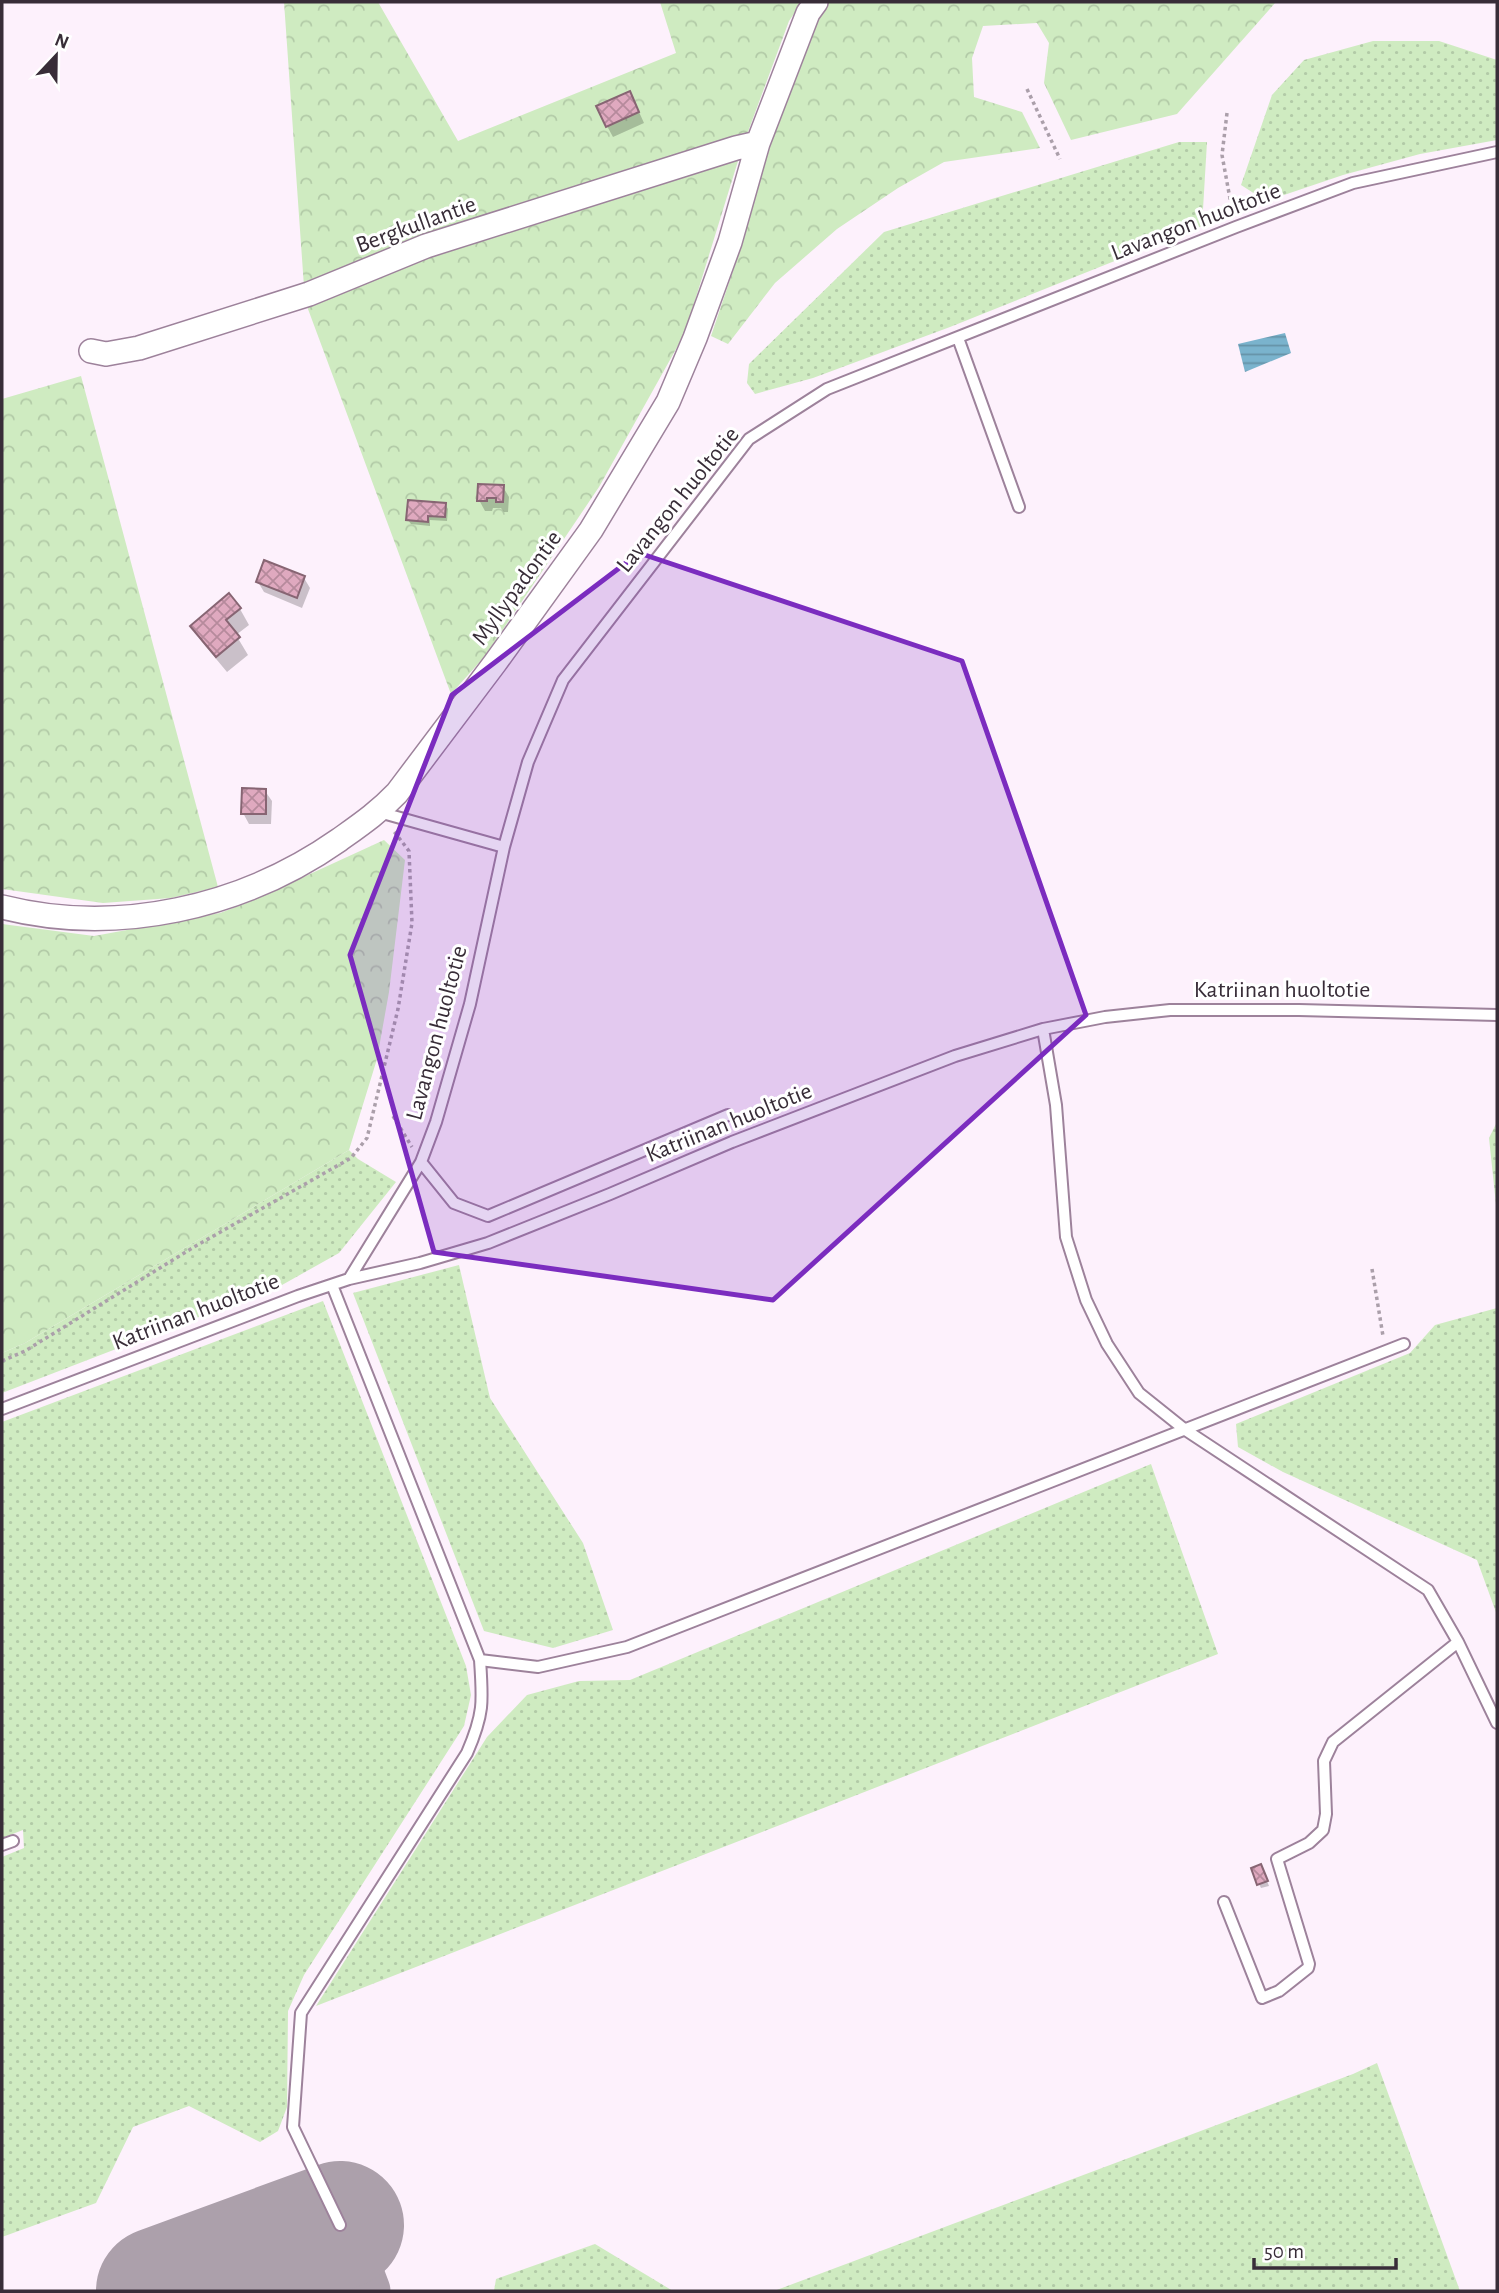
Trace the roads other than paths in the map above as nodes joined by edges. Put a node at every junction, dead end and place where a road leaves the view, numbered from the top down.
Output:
1 (816, 2) edge
2 (758, 143) junction
3 (1497, 152) edge
4 (958, 338) junction
5 (91, 351) dead end
6 (1019, 507) dead end
7 (379, 812) junction
8 (504, 847) junction
9 (2, 907) edge
10 (1497, 1015) edge
11 (1044, 1028) junction
12 (728, 1115) dead end
13 (421, 1162) junction
14 (349, 1279) junction
15 (332, 1284) junction
16 (1404, 1344) dead end
17 (2, 1409) edge
18 (1184, 1429) junction
19 (1458, 1642) junction
20 (480, 1660) junction
21 (1497, 1723) edge
22 (13, 1841) dead end
23 (2, 1845) edge
24 (1224, 1902) dead end
25 (340, 2225) dead end

1 - 2 street, Myllypadontie
2 - 5 street, Bergkullantie
2 - 7 street, Myllypadontie
3 - 4 lane, Lavangon huoltotie
4 - 6 lane
4 - 8 lane, Lavangon huoltotie
7 - 8 lane
7 - 9 street, Myllypadontie
8 - 13 lane, Lavangon huoltotie
10 - 11 lane, Katriinan huoltotie
11 - 14 lane, Katriinan huoltotie
11 - 18 lane
12 - 13 lane
13 - 14 lane, Lavangon huoltotie
14 - 15 lane, Katriinan huoltotie
15 - 17 lane, Katriinan huoltotie
15 - 20 lane
16 - 18 lane
18 - 19 lane
18 - 20 lane
19 - 21 lane
19 - 24 lane
20 - 25 lane
22 - 23 lane

